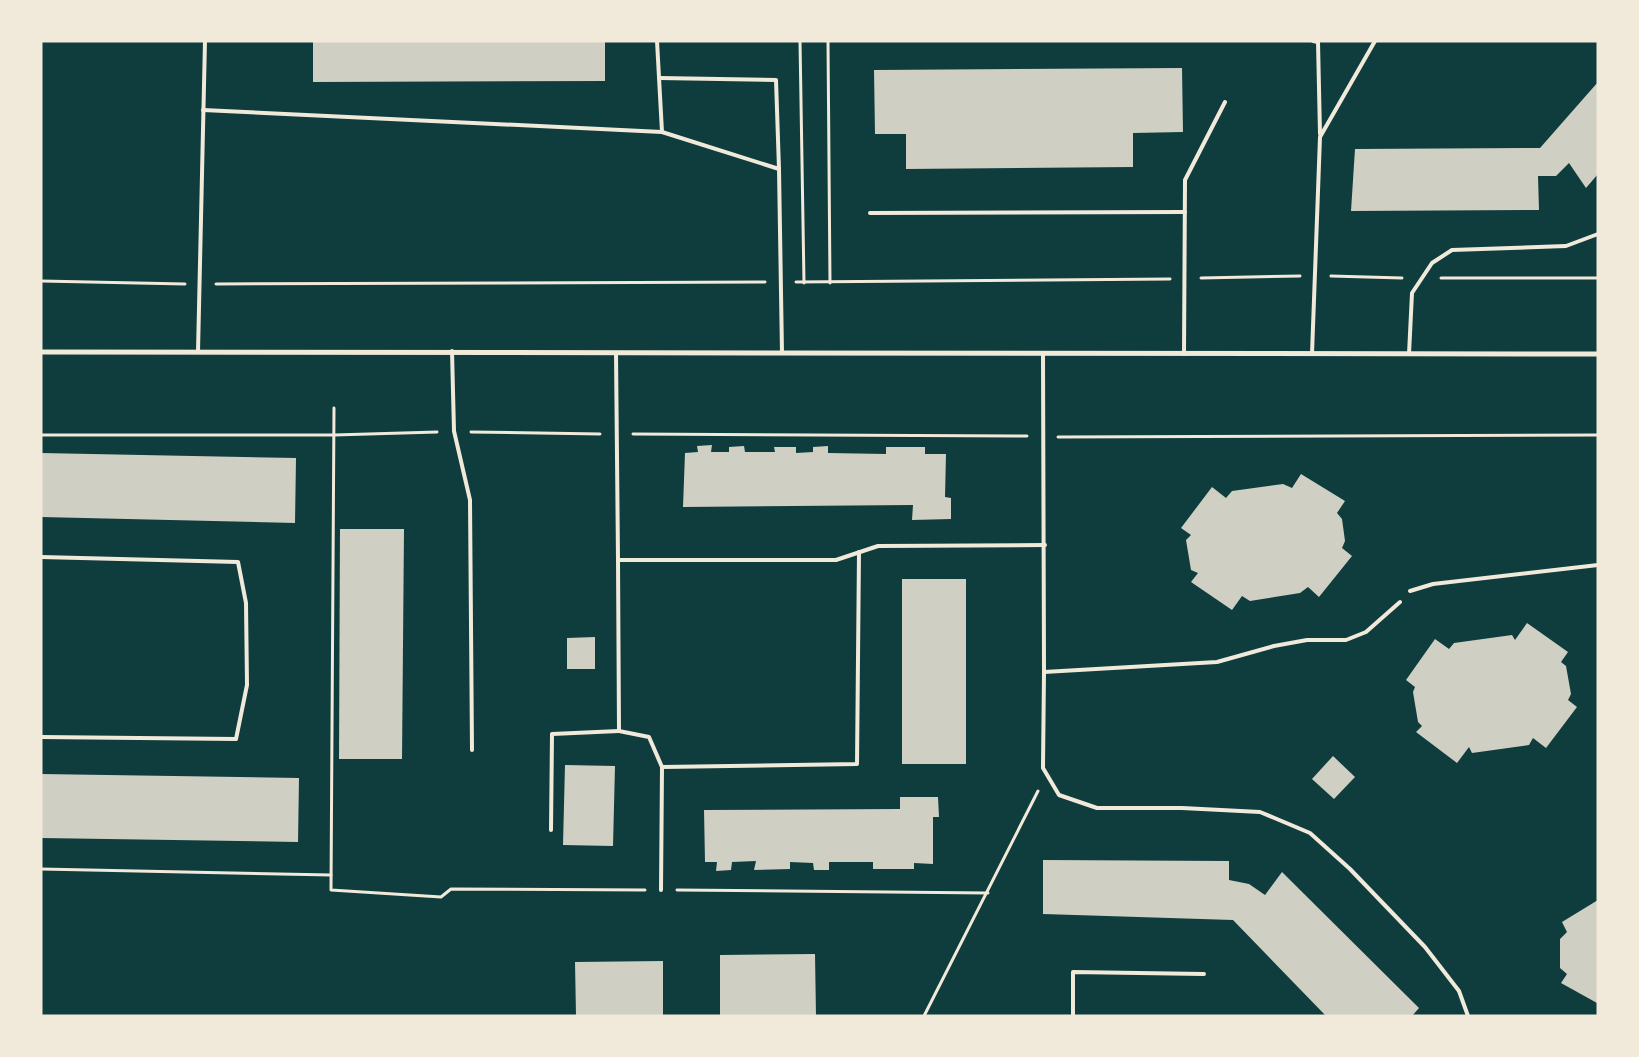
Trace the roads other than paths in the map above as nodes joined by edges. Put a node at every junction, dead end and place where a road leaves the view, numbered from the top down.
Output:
1 (205, 41) edge
2 (657, 41) edge
3 (1313, 41) edge
4 (1375, 41) edge
5 (659, 78) junction
6 (1225, 102) dead end
7 (203, 110) junction
8 (662, 132) junction
9 (1320, 137) junction
10 (779, 169) junction
11 (1185, 212) junction
12 (870, 213) dead end
13 (1598, 234) edge
14 (452, 351) junction
15 (41, 352) edge
16 (198, 352) junction
17 (616, 353) junction
18 (782, 353) junction
19 (1043, 354) junction
20 (1184, 354) junction
21 (1312, 354) junction
22 (1409, 354) junction
23 (1598, 354) edge
24 (1045, 545) junction
25 (859, 552) junction
26 (41, 558) edge
27 (618, 560) junction
28 (1598, 565) edge
29 (1410, 591) dead end
30 (1400, 602) dead end
31 (1044, 672) junction
32 (619, 731) junction
33 (41, 737) edge
34 (472, 750) dead end
35 (662, 767) junction
36 (551, 830) dead end
37 (661, 890) road end
38 (1204, 974) dead end
39 (1073, 1016) edge
40 (1468, 1016) edge

1 - 7 lane
2 - 5 lane
3 - 9 lane
4 - 9 lane
5 - 8 lane
5 - 10 lane
6 - 11 lane
7 - 8 lane
7 - 16 lane
8 - 10 lane
9 - 21 lane
10 - 18 lane
11 - 12 lane
11 - 20 lane
13 - 22 lane
14 - 16 street
14 - 17 street
14 - 34 lane
15 - 16 street
17 - 18 street
17 - 27 lane
18 - 19 street
19 - 20 street
19 - 24 lane
20 - 21 street
21 - 22 street
22 - 23 street
24 - 25 lane
24 - 31 lane
25 - 27 lane
25 - 35 lane
26 - 33 lane
27 - 32 lane
28 - 29 lane
30 - 31 lane
31 - 40 lane
32 - 35 lane
32 - 36 lane
35 - 37 lane
38 - 39 lane

